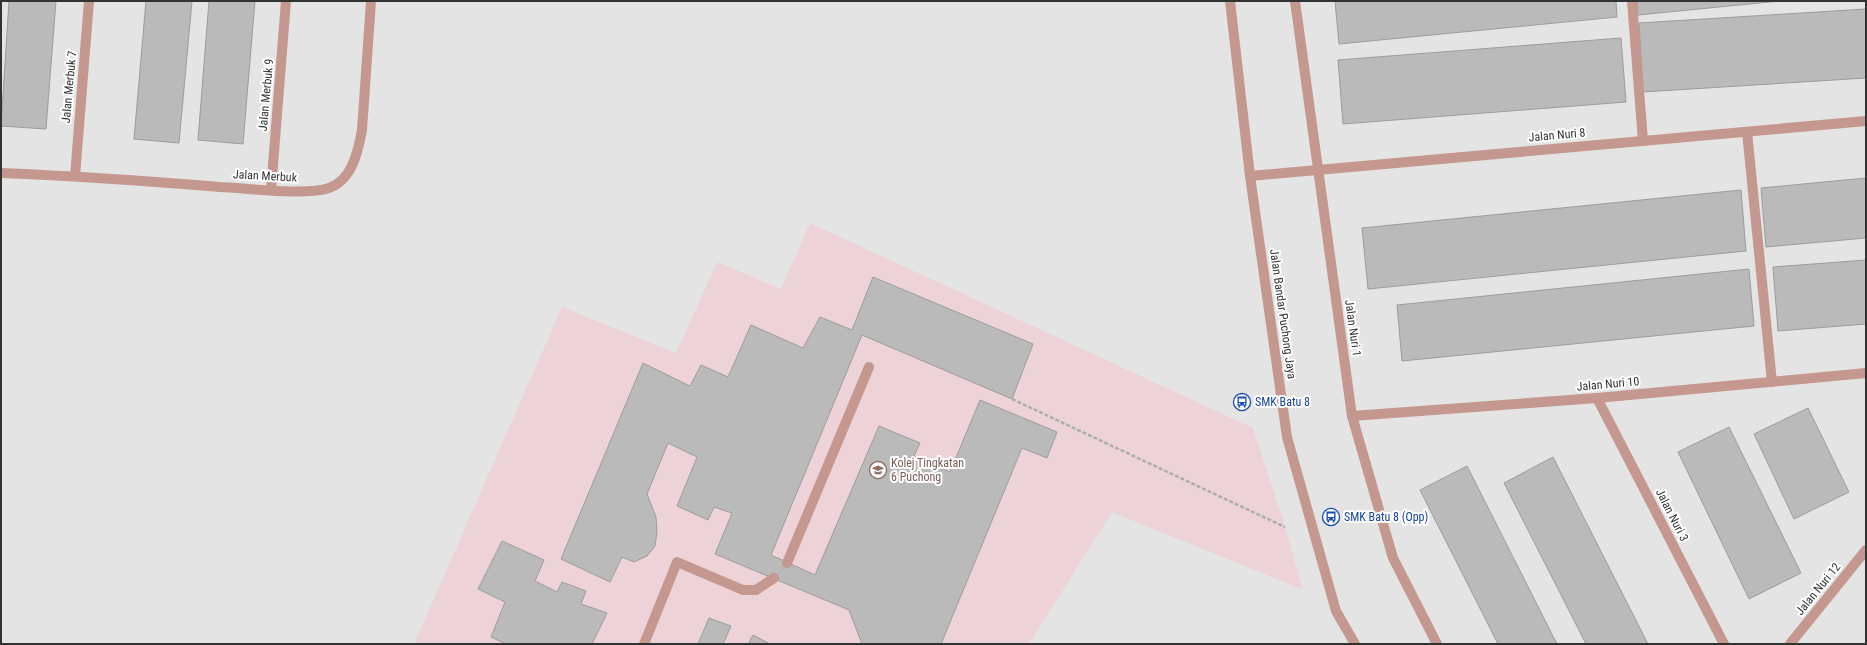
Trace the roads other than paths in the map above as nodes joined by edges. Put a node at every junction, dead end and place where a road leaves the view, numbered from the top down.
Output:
1 (89, 1) edge
2 (286, 1) edge
3 (371, 1) edge
4 (1230, 1) edge
5 (1295, 1) edge
6 (1632, 1) edge
7 (1866, 121) edge
8 (1747, 132) junction
9 (1643, 141) junction
10 (1319, 170) junction
11 (1, 173) edge
12 (75, 176) junction
13 (1250, 176) junction
14 (272, 190) junction
15 (869, 367) dead end
16 (1866, 373) edge
17 (1772, 382) junction
18 (1597, 398) junction
19 (1352, 416) junction
20 (1866, 550) edge
21 (787, 563) dead end
22 (774, 578) dead end
23 (644, 644) edge
24 (1355, 644) edge
25 (1437, 644) edge
26 (1724, 644) edge
27 (1790, 644) edge

1 - 12 street, Jalan Merbuk 7
2 - 14 street, Jalan Merbuk 9
3 - 14 street, Jalan Merbuk
4 - 13 street, Jalan Bandar Puchong Jaya
5 - 10 street, Jalan Nuri 1
6 - 9 street
7 - 8 street, Jalan Nuri 8
8 - 9 street, Jalan Nuri 8
8 - 17 street
9 - 10 street, Jalan Nuri 8
10 - 13 street, Jalan Nuri 8
10 - 19 street, Jalan Nuri 1
11 - 12 street, Jalan Merbuk
12 - 14 street, Jalan Merbuk
13 - 24 street, Jalan Bandar Puchong Jaya
15 - 21 street
16 - 17 street, Jalan Nuri 10
17 - 18 street, Jalan Nuri 10
18 - 19 street, Jalan Nuri 10
18 - 26 street, Jalan Nuri 3
19 - 25 street, Jalan Nuri 1
20 - 27 street, Jalan Nuri 12
22 - 23 street

